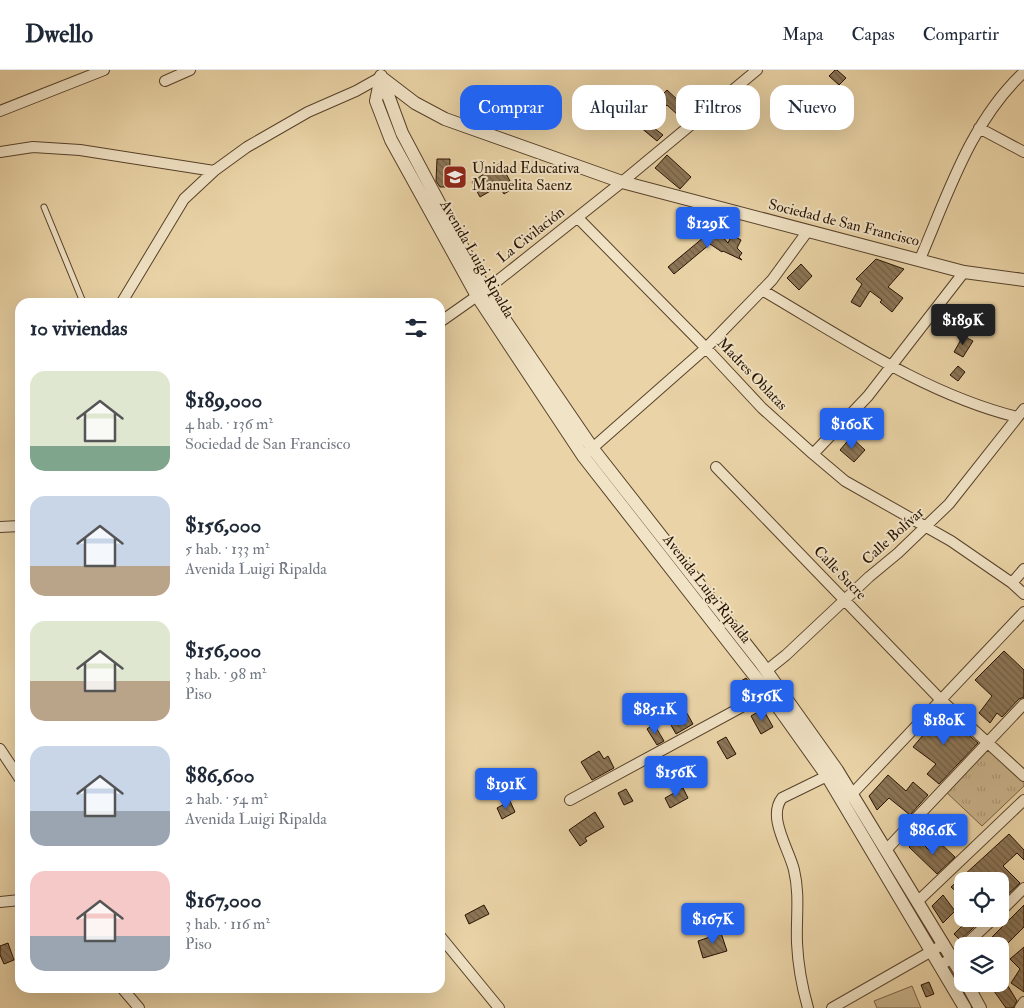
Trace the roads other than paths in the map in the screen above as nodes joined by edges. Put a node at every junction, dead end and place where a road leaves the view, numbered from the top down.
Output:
1 (104, 70) edge
2 (190, 70) edge
3 (757, 70) edge
4 (1024, 72) edge
5 (380, 74) edge
6 (165, 80) dead end
7 (0, 112) edge
8 (979, 128) junction
9 (0, 152) edge
10 (1024, 152) edge
11 (214, 171) junction
12 (622, 182) junction
13 (44, 207) dead end
14 (578, 218) junction
15 (807, 232) junction
16 (920, 259) junction
17 (964, 272) junction
18 (1024, 280) edge
19 (762, 290) junction
20 (481, 293) junction
21 (80, 298) edge
22 (124, 298) edge
23 (445, 318) edge
24 (706, 348) junction
25 (890, 365) junction
26 (1021, 413) edge
27 (588, 453) junction
28 (813, 454) junction
29 (716, 467) dead end
30 (15, 526) edge
31 (0, 527) edge
32 (927, 527) junction
33 (1024, 569) edge
34 (1012, 583) junction
35 (1024, 594) edge
36 (844, 600) junction
37 (1024, 612) edge
38 (766, 671) junction
39 (773, 690) junction
40 (941, 700) junction
41 (1024, 704) edge
42 (988, 743) junction
43 (0, 749) edge
44 (15, 772) edge
45 (828, 776) junction
46 (1024, 776) edge
47 (847, 797) junction
48 (570, 800) dead end
49 (1024, 800) edge
50 (886, 850) junction
51 (1024, 888) edge
52 (15, 900) edge
53 (0, 902) edge
54 (917, 902) junction
55 (1009, 903) edge
56 (985, 927) edge
57 (974, 937) edge
58 (445, 942) edge
59 (944, 944) junction
60 (932, 952) junction
61 (953, 958) joint
62 (940, 965) junction
63 (971, 992) edge
64 (126, 993) edge
65 (1024, 1002) edge
66 (139, 1008) edge
67 (499, 1008) edge
68 (808, 1008) edge
69 (832, 1008) edge
70 (966, 1008) edge
71 (980, 1008) edge
72 (1020, 1008) edge

1 - 7 street
2 - 6 street
3 - 12 street, La Civilación
4 - 8 street
5 - 11 street
5 - 12 street, Sociedad de San Francisco
5 - 20 street, Avenida Luigi Ripalda
8 - 10 street
8 - 16 street
9 - 11 street
11 - 22 street
12 - 14 street, La Civilación
12 - 15 street, Sociedad de San Francisco
13 - 21 lane
14 - 20 street, La Civilación
14 - 24 street, Madres Oblatas
15 - 16 street, Sociedad de San Francisco
15 - 19 street
16 - 17 street, Sociedad de San Francisco
17 - 18 street, Sociedad de San Francisco
17 - 25 street
19 - 24 street
19 - 25 street
20 - 23 street, La Civilación
20 - 27 street, Avenida Luigi Ripalda
24 - 27 street
24 - 28 street, Madres Oblatas
25 - 26 street
25 - 28 street
26 - 32 street, Calle Bolívar
27 - 38 street, Avenida Luigi Ripalda
27 - 39 street, Avenida Luigi Ripalda
28 - 32 street, Madres Oblatas
29 - 36 street, Calle Sucre
30 - 31 street
32 - 34 street, Madres Oblatas
32 - 36 street, Calle Bolívar
33 - 34 street
34 - 35 street, Madres Oblatas
36 - 38 street, Calle Bolívar
36 - 40 street, Calle Sucre
37 - 40 street
38 - 39 street, Avenida Luigi Ripalda
39 - 45 street, Avenida Luigi Ripalda
39 - 47 street, Avenida Luigi Ripalda
39 - 48 street
40 - 42 street, Calle Sucre
40 - 47 street
41 - 42 street
42 - 46 street, Calle Sucre
42 - 50 street
43 - 44 street
45 - 47 street, Avenida Luigi Ripalda
45 - 68 street
47 - 50 street, Avenida Luigi Ripalda
47 - 60 street, Avenida Luigi Ripalda
49 - 54 street
50 - 54 street, Avenida Luigi Ripalda
51 - 55 street
52 - 53 street
54 - 59 street, Avenida Luigi Ripalda
56 - 57 street
58 - 67 street
59 - 60 street
59 - 61 street, Avenida Luigi Ripalda
60 - 62 street, Avenida Luigi Ripalda
60 - 69 street
61 - 62 street
62 - 70 street, Avenida Luigi Ripalda
63 - 71 street
64 - 66 street
65 - 72 street

